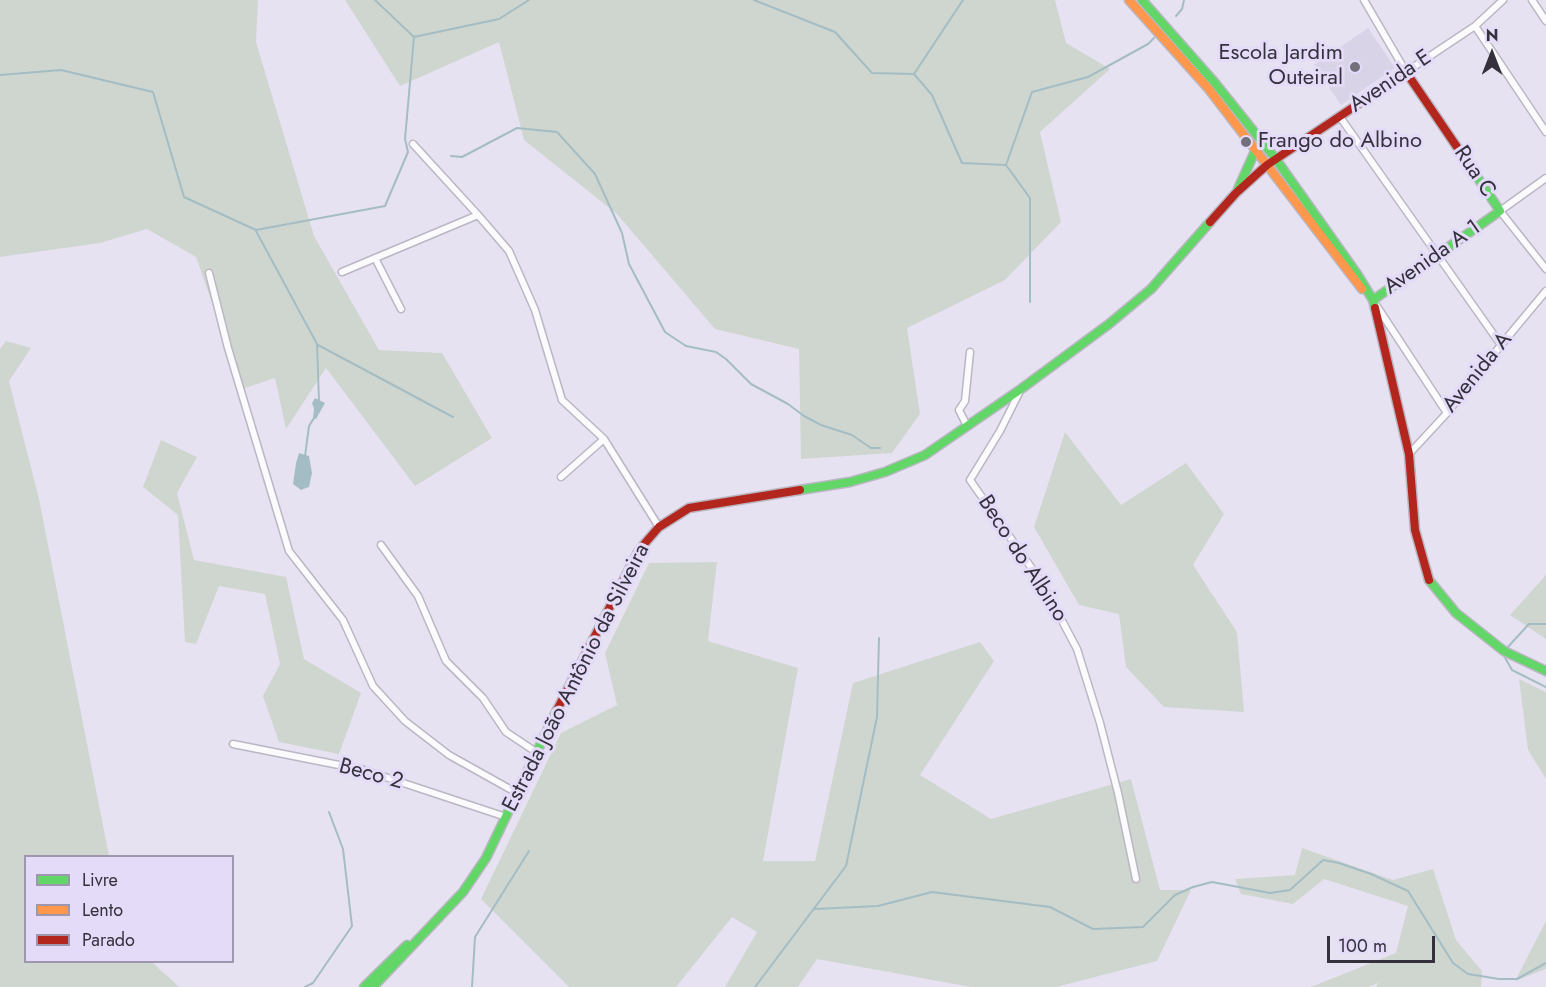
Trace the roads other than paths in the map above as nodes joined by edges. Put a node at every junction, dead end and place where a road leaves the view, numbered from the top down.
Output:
1 (1129, 0) edge
2 (1142, 0) edge
3 (1364, 0) edge
4 (1503, 0) edge
5 (1532, 0) edge
6 (1546, 21) edge
7 (1475, 26) junction
8 (1406, 72) junction
9 (1340, 117) junction
10 (1546, 132) edge
11 (412, 144) dead end
12 (1256, 148) junction
13 (1275, 158) junction
14 (1267, 165) junction
15 (1546, 178) edge
16 (1236, 193) junction
17 (1500, 211) junction
18 (478, 214) junction
19 (1437, 255) junction
20 (375, 258) junction
21 (1546, 269) edge
22 (342, 272) dead end
23 (209, 273) dead end
24 (1546, 291) edge
25 (1373, 300) junction
26 (401, 309) dead end
27 (1501, 345) junction
28 (970, 352) dead end
29 (1021, 388) junction
30 (1447, 413) junction
31 (967, 426) junction
32 (604, 439) junction
33 (1409, 454) junction
34 (561, 477) dead end
35 (659, 527) junction
36 (381, 544) dead end
37 (1546, 670) edge
38 (233, 744) dead end
39 (536, 752) junction
40 (517, 793) junction
41 (506, 817) junction
42 (1136, 879) dead end
43 (436, 923) junction
44 (364, 987) edge
45 (373, 987) edge

1 - 12 main road
2 - 13 main road
3 - 8 street
4 - 7 street, Avenida E
5 - 6 street
7 - 8 street, Avenida E
7 - 10 street
8 - 9 main road, Avenida E
8 - 17 main road, Rua C
9 - 13 main road, Avenida E
9 - 19 street
11 - 18 street
12 - 13 main road
12 - 14 main road
12 - 16 main road, Estrada João Antônio da Silveira
13 - 14 main road, Estrada João Antônio da Silveira
13 - 25 main road
14 - 16 main road, Estrada João Antônio da Silveira
14 - 25 main road
15 - 17 street, Avenida A 1
16 - 29 main road, Estrada João Antônio da Silveira
17 - 19 main road, Avenida A 1
17 - 21 street, Rua C
18 - 20 street
18 - 32 street
19 - 25 main road, Avenida A 1
19 - 27 street
20 - 22 street
20 - 26 street
23 - 40 street
24 - 27 street, Avenida A
25 - 30 street, Avenida A 1
25 - 33 main road
27 - 30 street, Avenida A
28 - 31 street
29 - 31 main road, Estrada João Antônio da Silveira
29 - 42 street, Beco do Albino
30 - 33 street, Avenida A
31 - 35 main road, Estrada João Antônio da Silveira
32 - 34 street
32 - 35 street
33 - 37 main road
35 - 39 main road, Estrada João Antônio da Silveira
36 - 39 street
38 - 41 street, Beco 2
39 - 40 main road, Estrada João Antônio da Silveira
40 - 41 main road, Estrada João Antônio da Silveira
41 - 43 main road, Estrada João Antônio da Silveira
43 - 44 main road, Estrada João Antônio da Silveira
43 - 45 main road, Estrada João Antônio da Silveira

